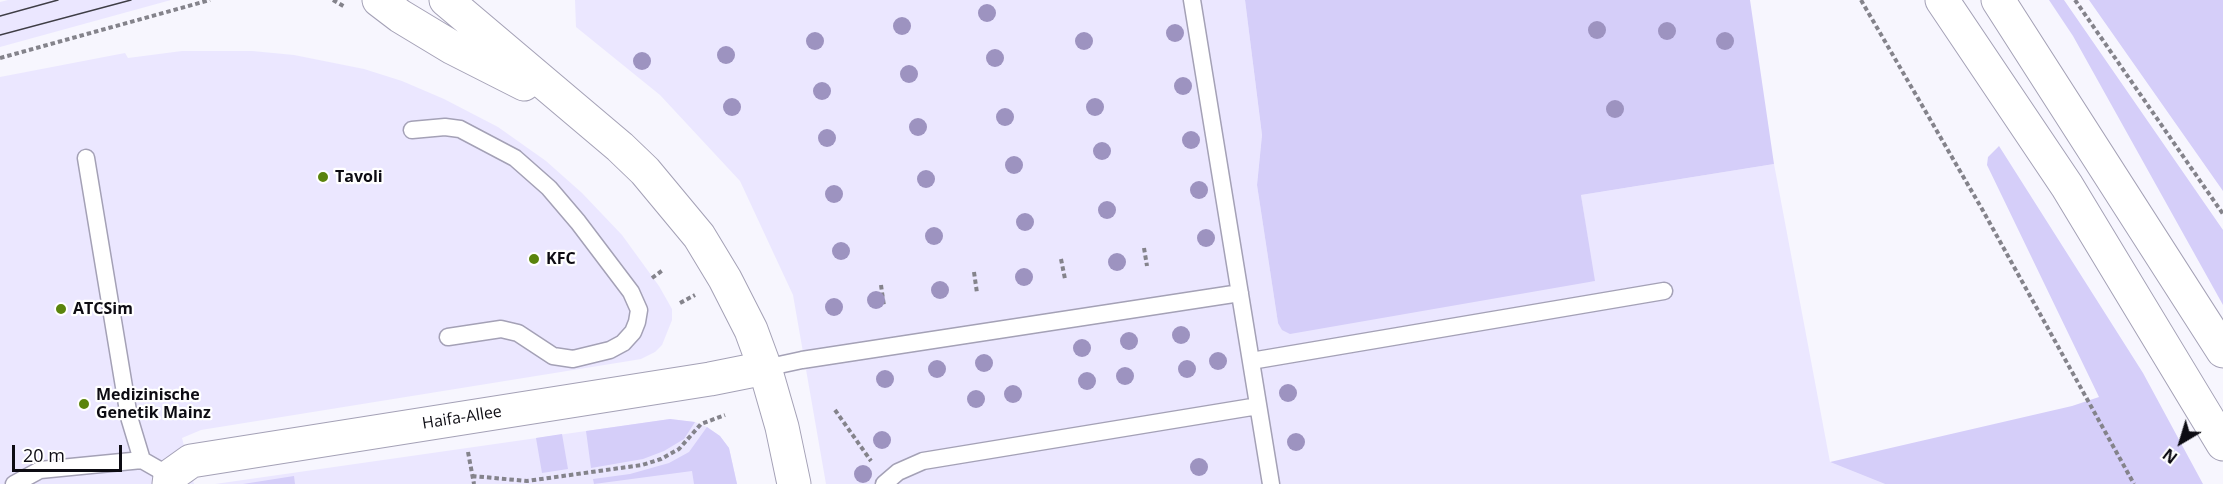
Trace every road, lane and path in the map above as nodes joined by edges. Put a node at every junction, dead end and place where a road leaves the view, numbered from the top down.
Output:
1 (210, 0) edge
2 (379, 0) edge
3 (446, 0) edge
4 (1192, 0) edge
5 (1861, 0) edge
6 (1942, 0) edge
7 (1998, 0) edge
8 (2075, 0) edge
9 (0, 58) edge
10 (577, 111) junction
11 (412, 130) dead end
12 (86, 158) dead end
13 (2223, 214) edge
14 (1144, 248) dead end
15 (1061, 259) dead end
16 (1147, 266) dead end
17 (974, 272) dead end
18 (1065, 279) dead end
19 (881, 285) dead end
20 (1664, 291) dead end
21 (977, 293) dead end
22 (1240, 293) junction
23 (884, 306) dead end
24 (448, 337) dead end
25 (2223, 351) edge
26 (1251, 361) junction
27 (765, 368) junction
28 (1258, 406) junction
29 (836, 410) dead end
30 (725, 415) dead end
31 (2223, 444) edge
32 (142, 460) junction
33 (472, 477) dead end
34 (170, 480) edge
35 (884, 482) edge
36 (14, 484) edge
37 (794, 484) edge
38 (1271, 484) edge
39 (2134, 484) edge

1 - 9 path
2 - 10 main road
3 - 10 main road
4 - 22 lane
5 - 39 path
6 - 31 main road
7 - 25 main road
8 - 13 path
10 - 27 main road
11 - 24 lane
12 - 32 lane
14 - 16 path
15 - 18 path
17 - 21 path
19 - 23 path
20 - 26 lane
22 - 26 lane
22 - 27 lane
26 - 28 lane
27 - 34 main road, Haifa-Allee
27 - 37 main road
28 - 35 lane
28 - 38 lane
29 - 35 path
30 - 33 path
32 - 34 lane
32 - 36 lane

